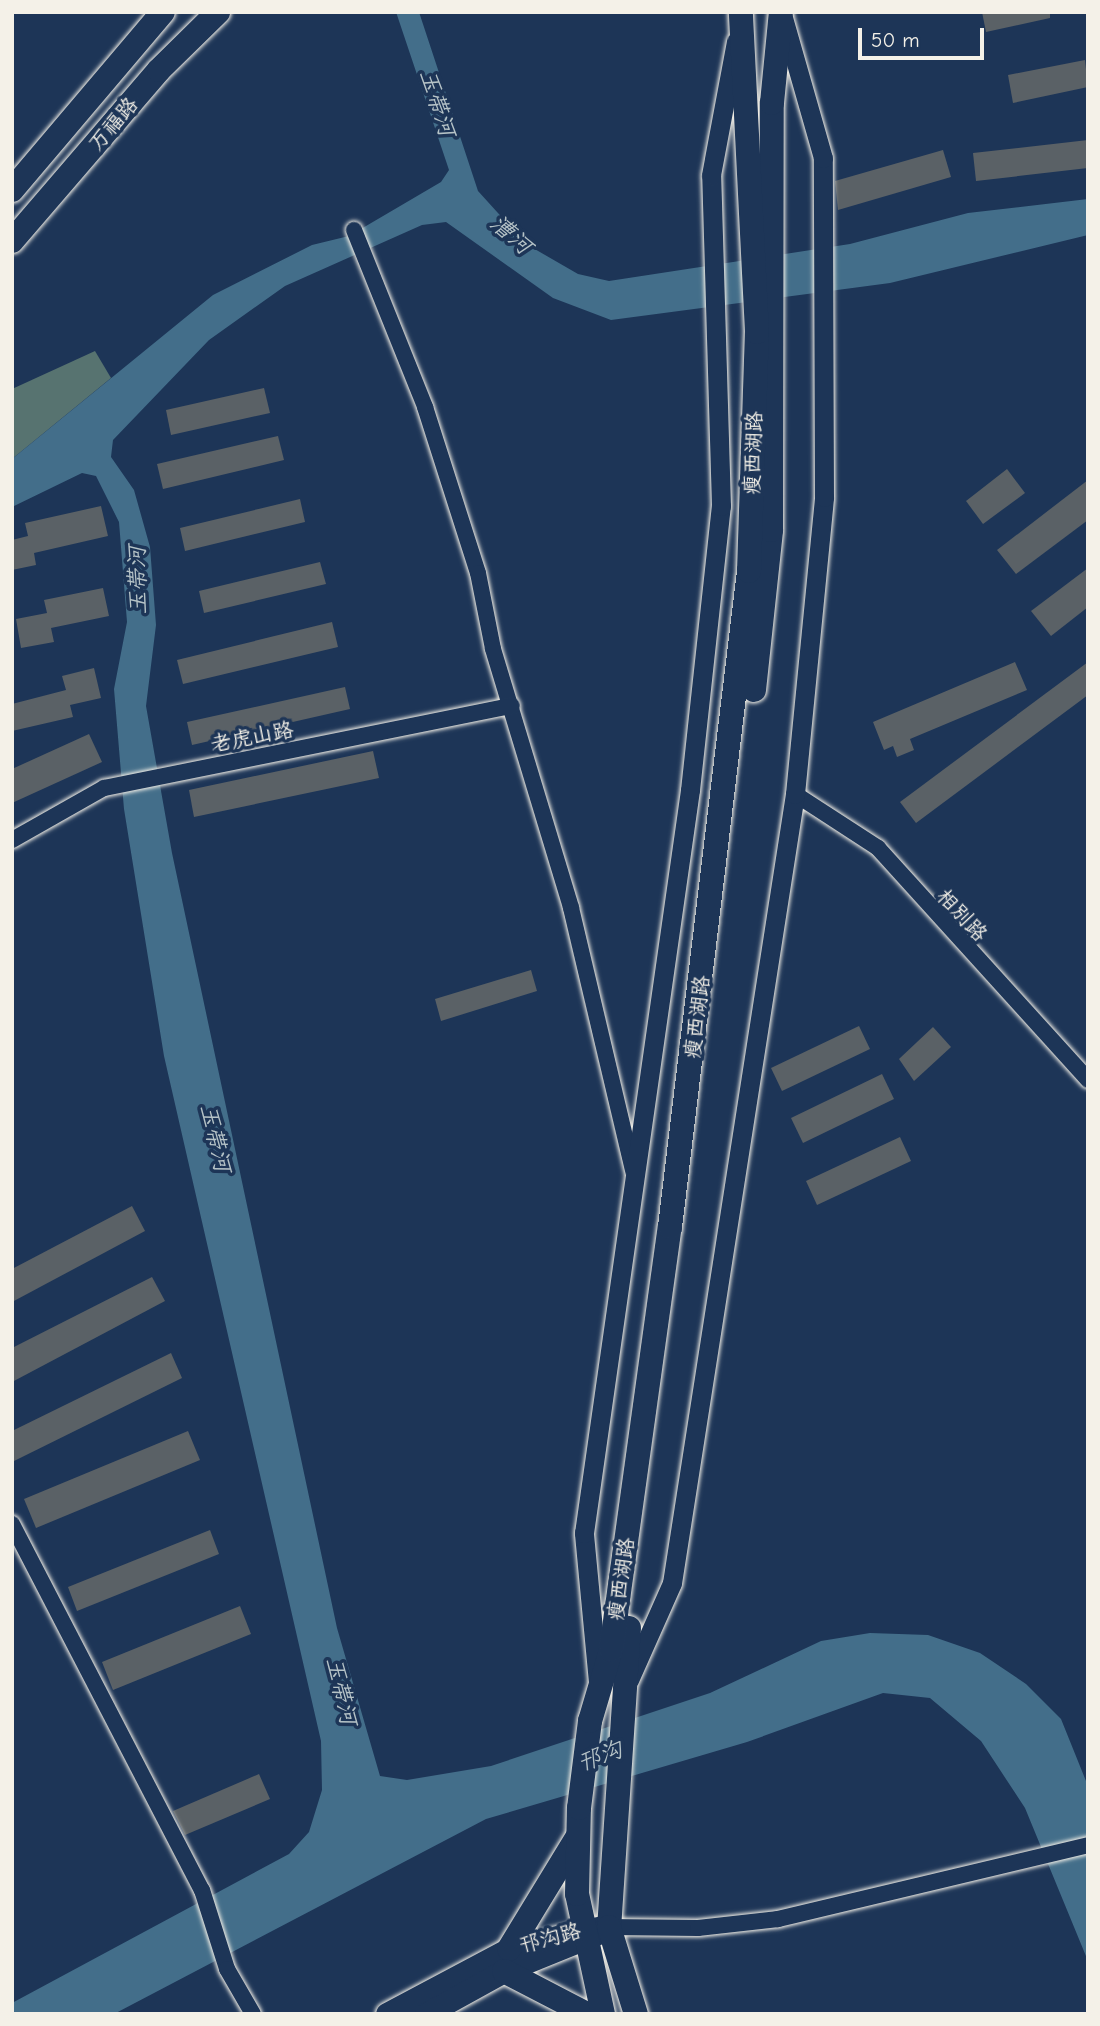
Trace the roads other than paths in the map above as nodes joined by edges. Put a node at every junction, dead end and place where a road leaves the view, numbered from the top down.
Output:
1 (163, 12) edge
2 (172, 12) edge
3 (218, 12) edge
4 (741, 12) edge
5 (781, 12) edge
6 (138, 45) junction
7 (12, 190) edge
8 (354, 230) dead end
9 (764, 236) junction
10 (12, 241) edge
11 (766, 329) junction
12 (512, 706) junction
13 (795, 793) junction
14 (12, 840) edge
15 (1088, 1080) edge
16 (633, 1171) junction
17 (12, 1524) edge
18 (599, 1691) junction
19 (628, 1696) junction
20 (578, 1836) junction
21 (1088, 1844) edge
22 (609, 1927) junction
23 (583, 1936) junction
24 (507, 1960) junction
25 (253, 2014) edge
26 (387, 2014) edge
27 (426, 2014) edge
28 (587, 2014) edge
29 (603, 2014) edge
30 (636, 2014) edge

1 - 6 main road, 万福路
2 - 6 main road
3 - 10 main road, 万福路
4 - 9 main road, 瘦西湖路
4 - 16 street
5 - 9 main road, 瘦西湖路
5 - 13 street
6 - 7 main road, 万福路
8 - 12 street
9 - 11 main road, 瘦西湖路
11 - 18 main road, 瘦西湖路
11 - 19 main road, 瘦西湖路
12 - 14 street, 老虎山路
12 - 16 street
13 - 15 street, 相别路
13 - 19 street
16 - 18 street
17 - 25 street
18 - 20 main road, 瘦西湖路
19 - 22 main road, 瘦西湖路
20 - 23 main road, 瘦西湖路
20 - 24 main road
21 - 22 street
22 - 23 main road, 邗沟路
22 - 30 main road, 瘦西湖路
23 - 24 main road, 邗沟路
23 - 29 main road, 瘦西湖路
24 - 26 main road, 邗沟路
24 - 27 main road, 邗沟路
24 - 28 main road

